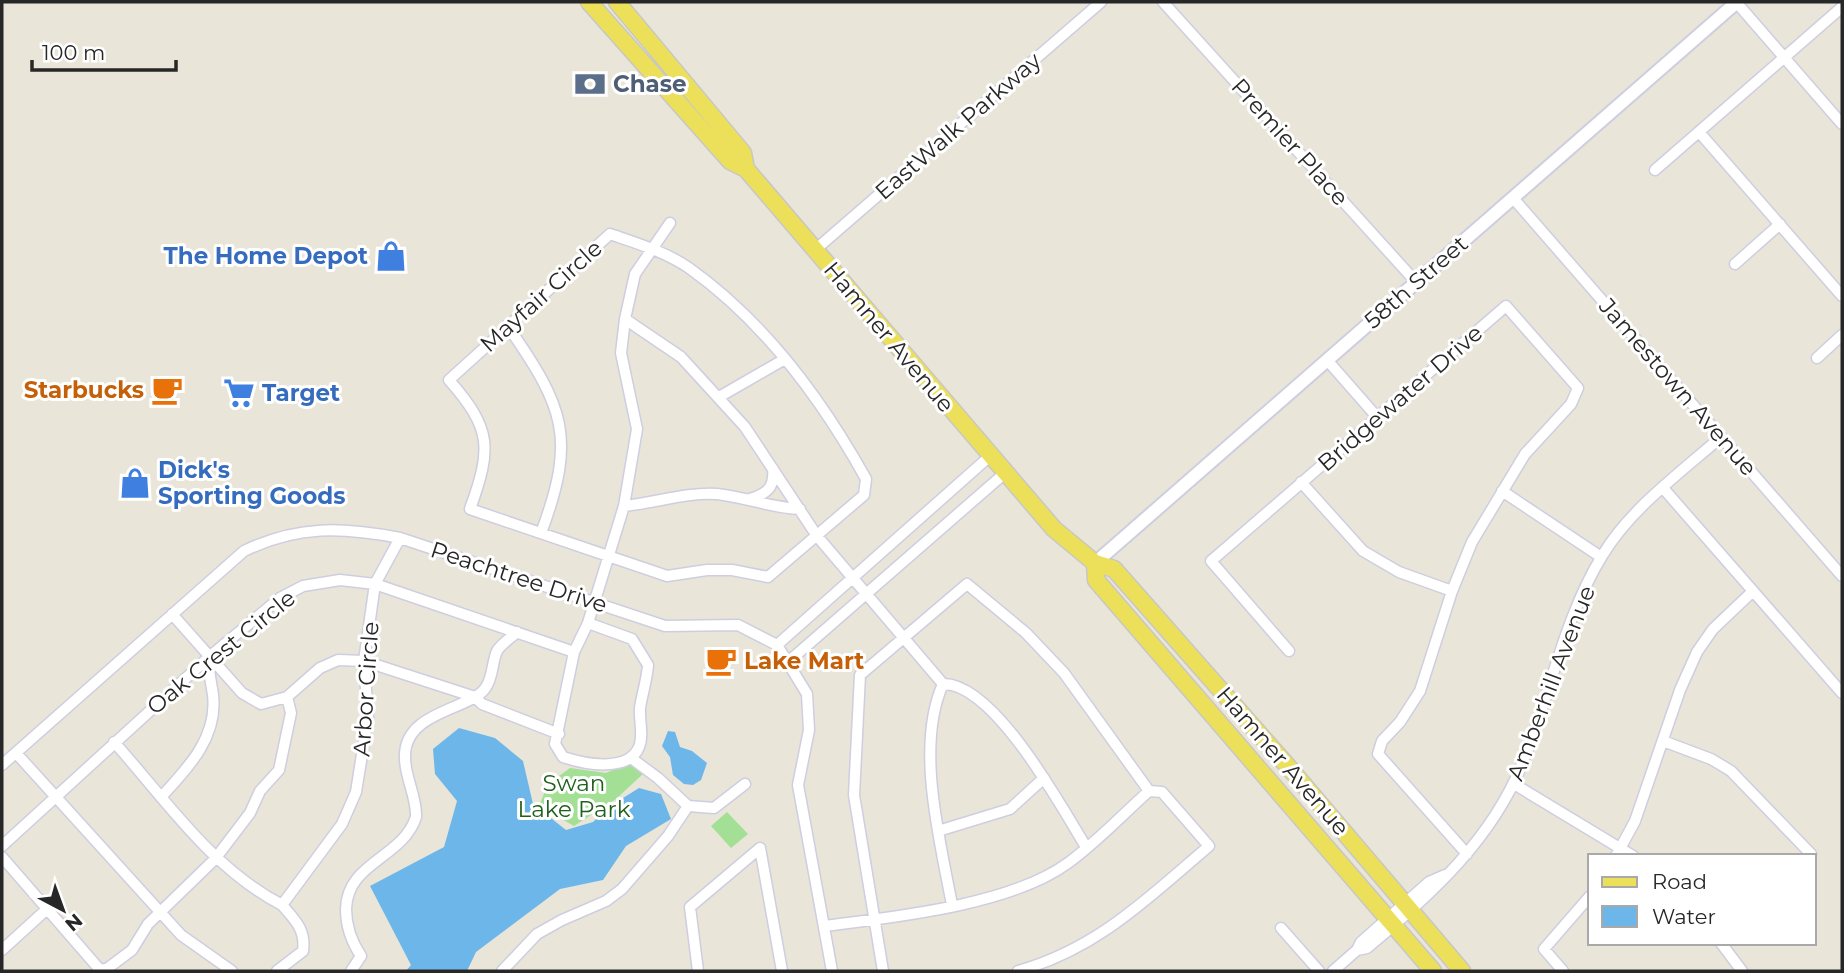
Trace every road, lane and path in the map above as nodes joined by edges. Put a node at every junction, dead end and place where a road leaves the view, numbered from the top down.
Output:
1 (589, 2) edge
2 (617, 2) edge
3 (1101, 2) edge
4 (1163, 2) edge
5 (1737, 2) edge
6 (1842, 7) edge
7 (1785, 57) junction
8 (663, 85) junction
9 (1842, 124) edge
10 (1699, 132) junction
11 (732, 140) junction
12 (746, 169) junction
13 (1655, 170) dead end
14 (1513, 198) junction
15 (670, 223) dead end
16 (1780, 224) junction
17 (652, 249) junction
18 (815, 250) junction
19 (1735, 264) dead end
20 (1416, 282) junction
21 (1842, 296) edge
22 (625, 319) junction
23 (507, 325) junction
24 (1842, 335) edge
25 (1817, 358) dead end
26 (785, 359) junction
27 (1326, 360) junction
28 (719, 397) junction
29 (1377, 417) junction
30 (1721, 437) junction
31 (990, 456) junction
32 (773, 465) junction
33 (1005, 473) junction
34 (1301, 482) junction
35 (1662, 488) junction
36 (1502, 491) junction
37 (749, 499) junction
38 (624, 506) junction
39 (800, 509) junction
40 (541, 533) junction
41 (817, 536) junction
42 (400, 538) junction
43 (609, 555) junction
44 (1601, 557) junction
45 (1094, 562) junction
46 (1842, 576) edge
47 (853, 579) junction
48 (375, 583) junction
49 (1452, 591) junction
50 (1753, 591) junction
51 (865, 593) junction
52 (594, 601) junction
53 (172, 614) junction
54 (588, 623) junction
55 (517, 632) junction
56 (903, 638) junction
57 (777, 645) junction
58 (1289, 651) dead end
59 (574, 652) junction
60 (209, 657) junction
61 (363, 661) junction
62 (788, 662) junction
63 (943, 684) junction
64 (1842, 693) edge
65 (287, 697) junction
66 (475, 697) junction
67 (559, 734) junction
68 (1663, 741) junction
69 (114, 742) junction
70 (16, 753) junction
71 (631, 758) junction
72 (2, 765) edge
73 (1044, 778) junction
74 (745, 783) dead end
75 (1514, 783) junction
76 (1149, 791) junction
77 (54, 796) junction
78 (162, 796) junction
79 (688, 807) junction
80 (938, 831) junction
81 (2, 846) edge
82 (1086, 847) junction
83 (1618, 852) edge
84 (1467, 854) junction
85 (1811, 854) dead end
86 (2, 858) edge
87 (215, 859) junction
88 (1588, 898) edge
89 (282, 905) junction
90 (952, 905) junction
91 (1408, 907) junction
92 (47, 909) junction
93 (159, 911) junction
94 (876, 919) junction
95 (1392, 922) junction
96 (824, 926) junction
97 (1281, 928) dead end
98 (1722, 945) edge
99 (2, 950) edge
100 (696, 960) junction
101 (100, 971) edge
102 (232, 971) edge
103 (277, 971) edge
104 (351, 971) edge
105 (502, 971) edge
106 (686, 971) edge
107 (698, 971) edge
108 (782, 971) edge
109 (832, 971) edge
110 (883, 971) edge
111 (1018, 971) edge
112 (1319, 971) edge
113 (1333, 971) edge
114 (1433, 971) edge
115 (1462, 971) edge
116 (1563, 971) edge
117 (1742, 971) edge

1 - 8 main road, Hamner Avenue
2 - 11 main road, Hamner Avenue
3 - 18 street, EastWalk Parkway
4 - 20 street, Premier Place
5 - 7 street
5 - 14 street, 58th Street
6 - 7 street
7 - 9 street
7 - 10 street
8 - 11 main road
8 - 12 main road, Hamner Avenue
10 - 13 street
10 - 16 street
11 - 12 main road, Hamner Avenue
12 - 18 main road, Hamner Avenue
14 - 20 street, 58th Street
14 - 30 street, Jamestown Avenue
15 - 17 street
16 - 19 street
16 - 21 street
17 - 22 street, Mayfair Circle
17 - 23 street, Mayfair Circle
17 - 26 street
18 - 31 main road, Hamner Avenue
20 - 27 street, 58th Street
22 - 28 street
22 - 38 street, Mayfair Circle
23 - 40 street
23 - 40 street, Mayfair Circle
24 - 25 street
26 - 28 street
26 - 41 street
27 - 29 street
27 - 45 street, 58th Street
28 - 32 street
29 - 34 street, Bridgewater Drive
29 - 36 street, Bridgewater Drive
30 - 35 street, Amberhill Avenue
30 - 46 street, Jamestown Avenue
31 - 33 main road, Hamner Avenue
31 - 47 street
32 - 37 street
32 - 39 street
33 - 45 main road, Hamner Avenue
33 - 51 street
34 - 49 street
34 - 58 street, Bridgewater Drive
35 - 44 street, Amberhill Avenue
35 - 50 street
36 - 44 street
36 - 49 street
37 - 38 street
37 - 39 street
38 - 43 street, Mayfair Circle
39 - 41 street
40 - 43 street
41 - 43 street
41 - 47 street
42 - 48 street, Arbor Circle
42 - 52 street, Peachtree Drive
42 - 53 street, Peachtree Drive
43 - 52 street, Mayfair Circle
44 - 75 street, Amberhill Avenue
45 - 91 main road, Hamner Avenue
45 - 95 main road, Hamner Avenue
47 - 51 street
47 - 57 street
48 - 55 street, Oak Crest Circle
48 - 60 street, Oak Crest Circle
48 - 61 street, Arbor Circle
49 - 84 street
50 - 64 street
50 - 68 street
51 - 56 street
51 - 62 street
52 - 54 street, Mayfair Circle
52 - 57 street, Peachtree Drive
53 - 60 street
53 - 70 street, Peachtree Drive
54 - 59 street, Mayfair Circle
54 - 71 street
55 - 59 street, Oak Crest Circle
55 - 66 street
56 - 63 street
56 - 76 street
56 - 94 street
57 - 62 street, Peachtree Drive
59 - 67 street, Mayfair Circle
60 - 65 street
60 - 69 street, Oak Crest Circle
60 - 78 street
61 - 65 street
61 - 66 street
61 - 89 street, Arbor Circle
62 - 96 street, Peachtree Drive
63 - 73 street
63 - 80 street
65 - 87 street
66 - 67 street
66 - 104 street
67 - 71 street
68 - 83 street
68 - 85 street
69 - 77 street, Oak Crest Circle
69 - 78 street
70 - 72 street, Peachtree Drive
70 - 77 street
71 - 79 street
73 - 80 street
73 - 82 street
74 - 79 street
75 - 83 street
75 - 84 street, Amberhill Avenue
76 - 82 street
76 - 111 street
77 - 81 street, Oak Crest Circle
77 - 93 street
78 - 87 street
79 - 105 street
80 - 90 street
82 - 90 street
84 - 91 street, Amberhill Avenue
86 - 92 street
87 - 89 street
87 - 93 street
88 - 116 street
89 - 103 street
90 - 94 street
91 - 95 street, Amberhill Avenue
91 - 115 main road, Hamner Avenue
92 - 99 street
92 - 101 street
93 - 101 street
93 - 102 street
94 - 96 street
94 - 110 street
95 - 113 street, Amberhill Avenue
95 - 114 main road, Hamner Avenue
96 - 109 street, Peachtree Drive
97 - 112 street
98 - 117 street
100 - 106 street
100 - 107 street
100 - 108 street

